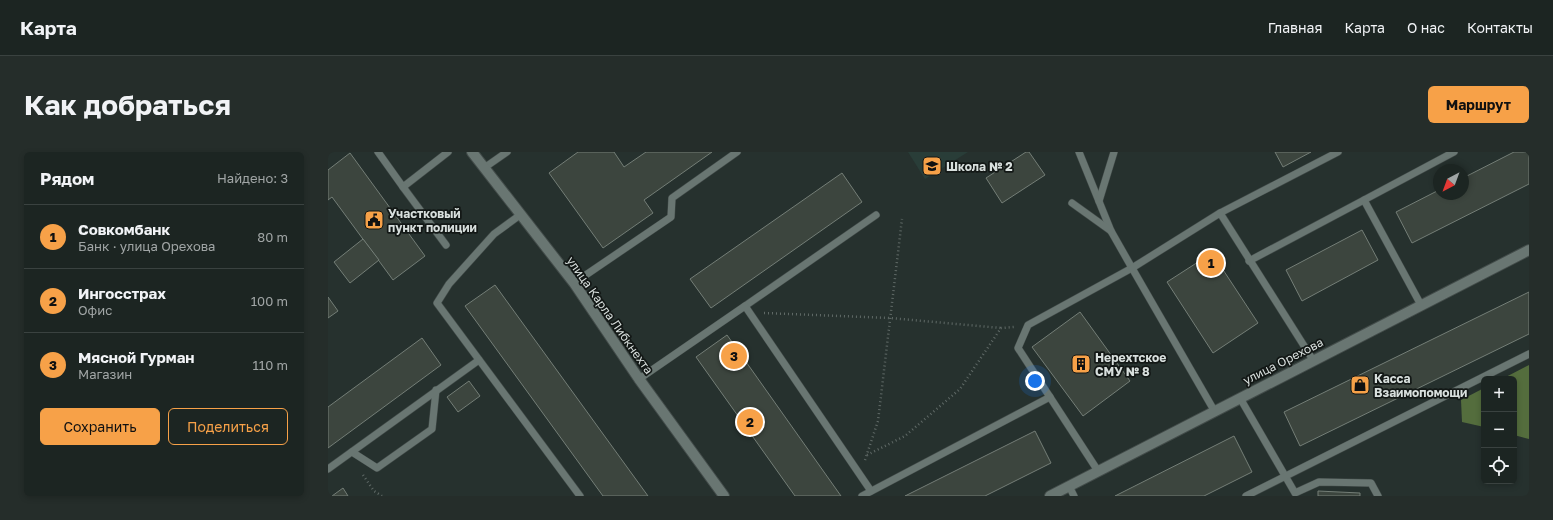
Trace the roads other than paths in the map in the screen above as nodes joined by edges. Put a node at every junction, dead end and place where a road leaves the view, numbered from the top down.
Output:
1 (378, 152) edge
2 (448, 152) edge
3 (472, 152) edge
4 (507, 152) edge
5 (737, 152) edge
6 (1079, 152) edge
7 (1114, 152) edge
8 (1338, 152) edge
9 (1454, 152) edge
10 (484, 168) junction
11 (403, 187) junction
12 (1364, 200) junction
13 (1099, 201) junction
14 (1072, 203) dead end
15 (1220, 213) junction
16 (520, 215) junction
17 (876, 215) dead end
18 (1111, 231) junction
19 (446, 245) dead end
20 (1529, 250) edge
21 (1248, 261) junction
22 (1132, 268) junction
23 (574, 283) junction
24 (1421, 305) junction
25 (745, 306) junction
26 (1529, 354) edge
27 (479, 360) junction
28 (1313, 360) junction
29 (639, 379) junction
30 (436, 390) junction
31 (1050, 397) junction
32 (1240, 398) junction
33 (1215, 412) junction
34 (352, 452) junction
35 (328, 469) edge
36 (1098, 471) junction
37 (1286, 476) junction
38 (1069, 486) junction
39 (871, 491) junction
40 (1295, 495) edge
41 (580, 496) edge
42 (724, 496) edge
43 (862, 496) edge
44 (1050, 496) edge
45 (1074, 496) edge
46 (1246, 496) edge
47 (1378, 496) edge

1 - 11 lane
2 - 11 lane
3 - 10 street, улица Карла Либкнехта
4 - 10 lane
5 - 23 lane
6 - 13 lane
7 - 13 lane
8 - 15 lane
9 - 12 lane
10 - 16 street, улица Карла Либкнехта
11 - 19 lane
12 - 21 lane
12 - 24 lane
13 - 18 lane
14 - 18 lane
15 - 21 lane
15 - 22 lane
16 - 23 street, улица Карла Либкнехта
16 - 27 lane
17 - 25 lane
18 - 22 lane
20 - 24 street, улица Орехова
21 - 28 lane
22 - 31 lane
22 - 33 lane
23 - 29 street, улица Карла Либкнехта
24 - 28 street, улица Орехова
25 - 29 lane
25 - 39 lane
26 - 37 lane
27 - 30 lane
27 - 41 lane
28 - 32 street, улица Орехова
29 - 42 street, улица Карла Либкнехта
30 - 34 lane
30 - 34 lane
31 - 36 lane
31 - 39 lane
32 - 33 street, улица Орехова
32 - 37 lane
33 - 36 street, улица Орехова
34 - 35 lane
36 - 38 street, улица Орехова
37 - 40 lane
37 - 46 lane
38 - 44 street, улица Орехова
38 - 45 lane
39 - 43 lane
40 - 47 lane

